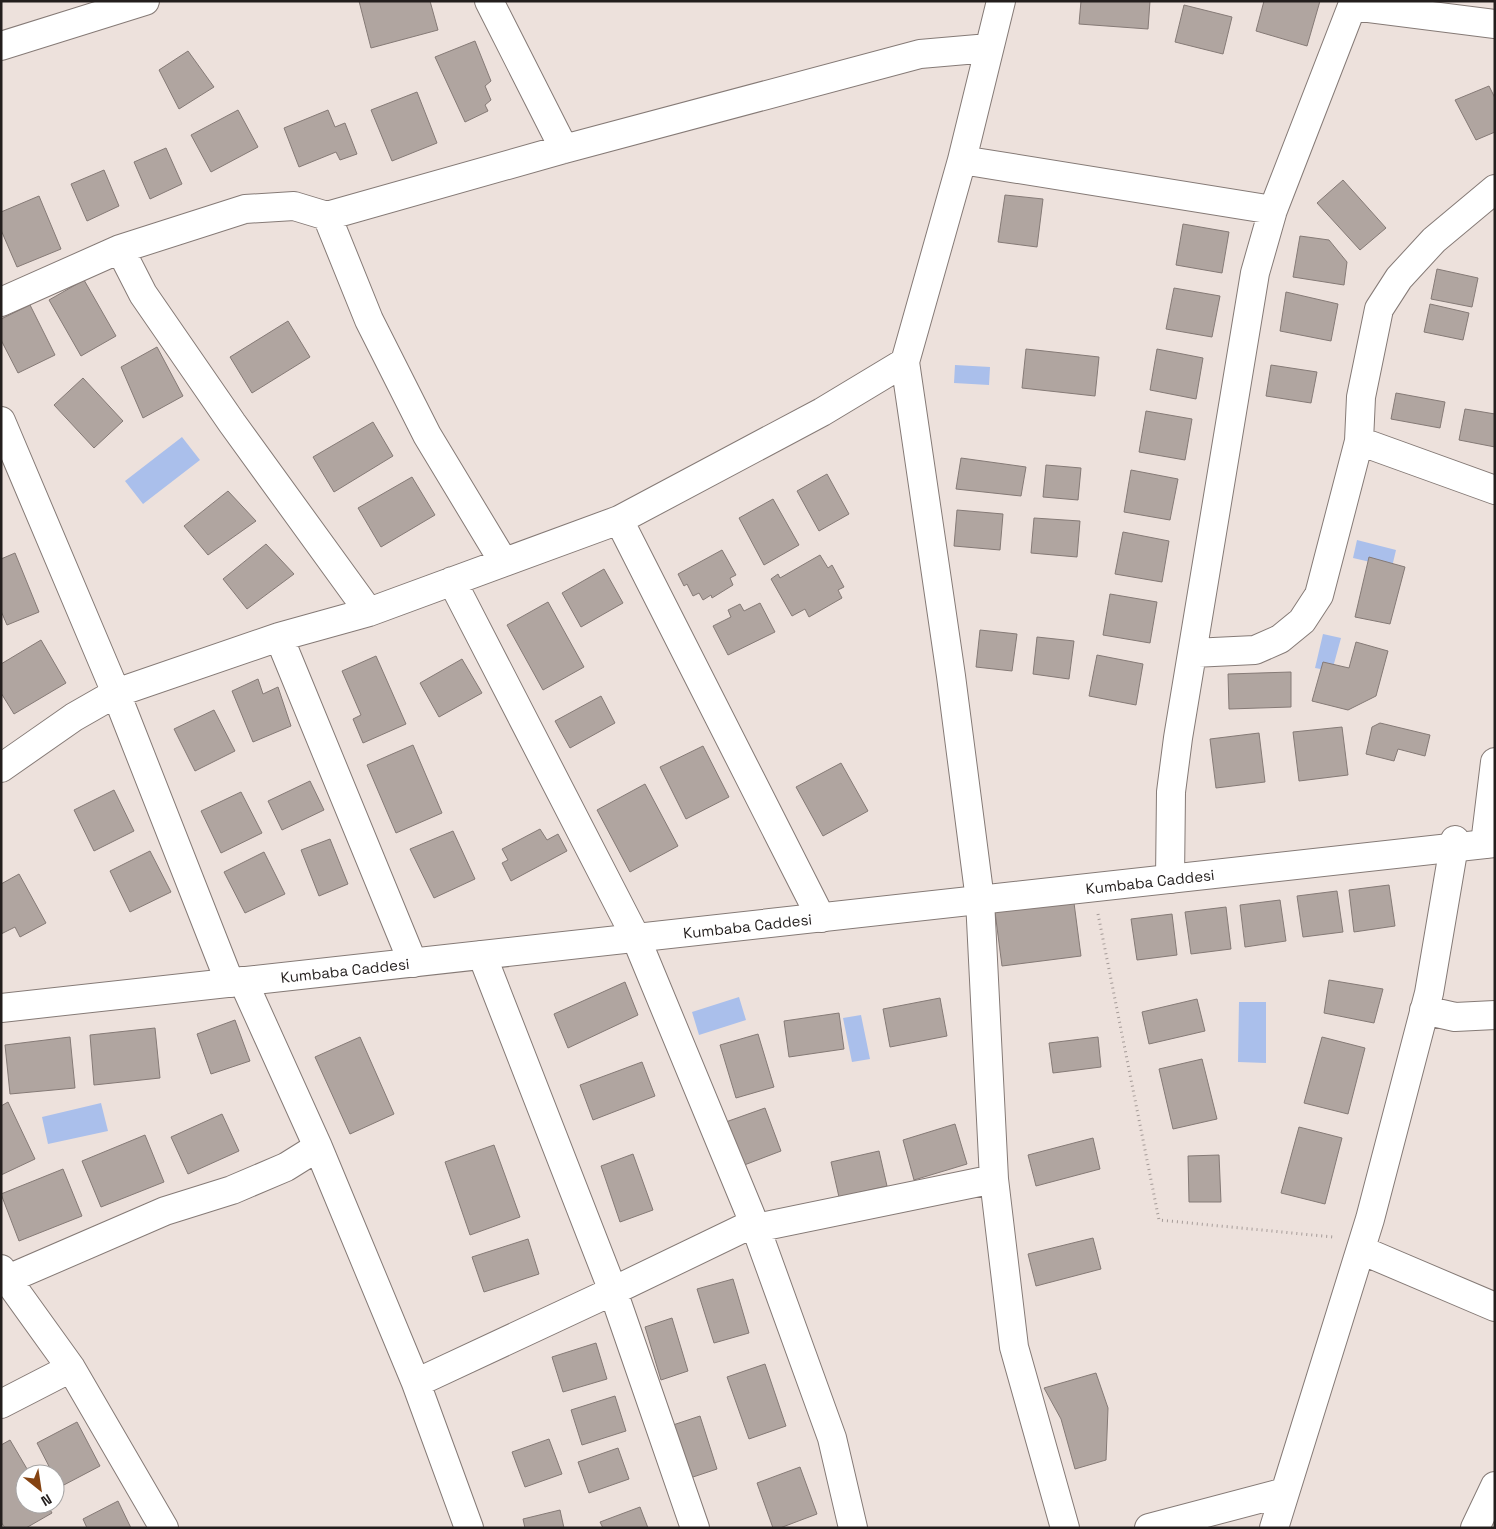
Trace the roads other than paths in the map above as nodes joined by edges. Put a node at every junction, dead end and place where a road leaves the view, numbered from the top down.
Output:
1 (145, 1) edge
2 (489, 1) edge
3 (1001, 1) edge
4 (1354, 4) edge
5 (1495, 24) edge
6 (1, 46) edge
7 (988, 48) junction
8 (564, 149) junction
9 (962, 160) junction
10 (1495, 189) edge
11 (1273, 210) junction
12 (327, 216) junction
13 (120, 249) junction
14 (1, 302) edge
15 (905, 362) junction
16 (2, 424) edge
17 (1359, 442) junction
18 (1495, 490) edge
19 (619, 520) junction
20 (503, 561) junction
21 (452, 581) junction
22 (369, 612) junction
23 (279, 637) junction
24 (1193, 653) junction
25 (116, 693) junction
26 (1495, 762) edge
27 (1, 768) edge
28 (1473, 845) edge
29 (1170, 879) junction
30 (980, 900) junction
31 (820, 918) junction
32 (636, 938) junction
33 (482, 955) junction
34 (413, 963) junction
35 (236, 982) junction
36 (1, 1008) edge
37 (1424, 1010) junction
38 (1495, 1015) edge
39 (318, 1147) junction
40 (994, 1179) junction
41 (755, 1226) junction
42 (1362, 1245) junction
43 (3, 1277) edge
44 (613, 1291) junction
45 (1495, 1307) edge
46 (71, 1368) junction
47 (416, 1383) junction
48 (1, 1404) edge
49 (1495, 1486) edge
50 (1285, 1492) junction
51 (164, 1528) edge
52 (469, 1528) edge
53 (695, 1528) edge
54 (853, 1528) edge
55 (1065, 1528) edge
56 (1149, 1528) edge
57 (1274, 1528) edge
58 (1475, 1528) edge

1 - 6 street
2 - 8 street
3 - 7 street
4 - 5 street
4 - 11 street
7 - 8 street
7 - 9 street
8 - 12 street
9 - 11 street
9 - 15 street
10 - 17 street
11 - 24 street
12 - 13 street
12 - 20 street
13 - 14 street
13 - 22 street
15 - 19 street
15 - 30 street
16 - 25 street
17 - 18 street
17 - 24 street
19 - 20 street
19 - 31 street
20 - 21 street
21 - 22 street
21 - 32 street
22 - 23 street
23 - 25 street
23 - 34 street
24 - 29 street
25 - 27 street
25 - 35 street
26 - 28 street
28 - 29 street, Kumbaba Caddesi
28 - 37 street
29 - 30 street, Kumbaba Caddesi
30 - 31 street, Kumbaba Caddesi
30 - 40 street
31 - 32 street, Kumbaba Caddesi
32 - 33 street, Kumbaba Caddesi
32 - 41 street
33 - 34 street, Kumbaba Caddesi
33 - 44 street
34 - 35 street, Kumbaba Caddesi
35 - 36 street, Kumbaba Caddesi
35 - 39 street
37 - 38 street
37 - 42 street
39 - 43 street
39 - 47 street
40 - 41 street
40 - 55 street
41 - 44 street
41 - 54 street
42 - 45 street
42 - 50 street
43 - 46 street
44 - 47 street
44 - 53 street
46 - 48 street
46 - 51 street
47 - 52 street
49 - 58 street
50 - 56 street
50 - 57 street

